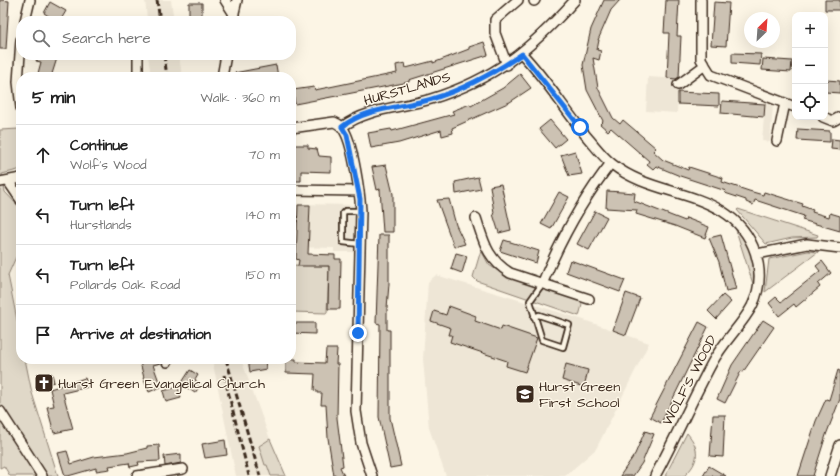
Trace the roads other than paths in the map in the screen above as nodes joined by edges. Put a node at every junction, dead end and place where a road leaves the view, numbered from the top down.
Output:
1 (30, 0) edge
2 (225, 0) edge
3 (237, 0) edge
4 (506, 0) edge
5 (518, 0) edge
6 (575, 0) edge
7 (701, 0) edge
8 (504, 11) junction
9 (26, 16) edge
10 (232, 16) edge
11 (233, 16) edge
12 (522, 54) junction
13 (20, 60) edge
14 (138, 60) edge
15 (225, 60) edge
16 (507, 64) junction
17 (705, 65) junction
18 (19, 72) edge
19 (138, 72) edge
20 (223, 72) edge
21 (678, 85) dead end
22 (785, 103) junction
23 (792, 106) edge
24 (840, 117) edge
25 (828, 119) edge
26 (296, 127) edge
27 (342, 127) junction
28 (777, 141) dead end
29 (610, 163) junction
30 (16, 179) edge
31 (4, 181) edge
32 (296, 190) edge
33 (358, 191) junction
34 (16, 194) edge
35 (361, 211) junction
36 (476, 218) dead end
37 (360, 244) junction
38 (840, 248) edge
39 (757, 254) junction
40 (542, 284) junction
41 (589, 299) dead end
42 (534, 317) junction
43 (0, 411) edge
44 (840, 445) edge
45 (184, 469) dead end
46 (42, 476) edge
47 (136, 476) edge
48 (372, 476) edge
49 (655, 476) edge
50 (830, 476) edge

1 - 9 street
2 - 10 street
3 - 11 street
4 - 8 street
5 - 8 street
6 - 12 street, HURSTLANDS
7 - 17 street
8 - 16 street
12 - 16 street, HURSTLANDS
12 - 29 street, WOLF'S WOOD
13 - 18 street
14 - 19 street
15 - 20 street
16 - 27 street, HURSTLANDS
17 - 21 street
17 - 22 street
22 - 23 street
22 - 28 street
24 - 25 street
26 - 27 street
27 - 33 street
29 - 39 street, WOLF'S WOOD
29 - 40 street
30 - 31 street
31 - 34 street
32 - 33 street
33 - 35 street
35 - 37 street
35 - 37 lane
36 - 40 street
37 - 48 street
38 - 39 street
39 - 49 street, WOLF'S WOOD
40 - 41 street
40 - 42 lane
42 - 42 lane
43 - 46 street
44 - 50 street
45 - 47 street

